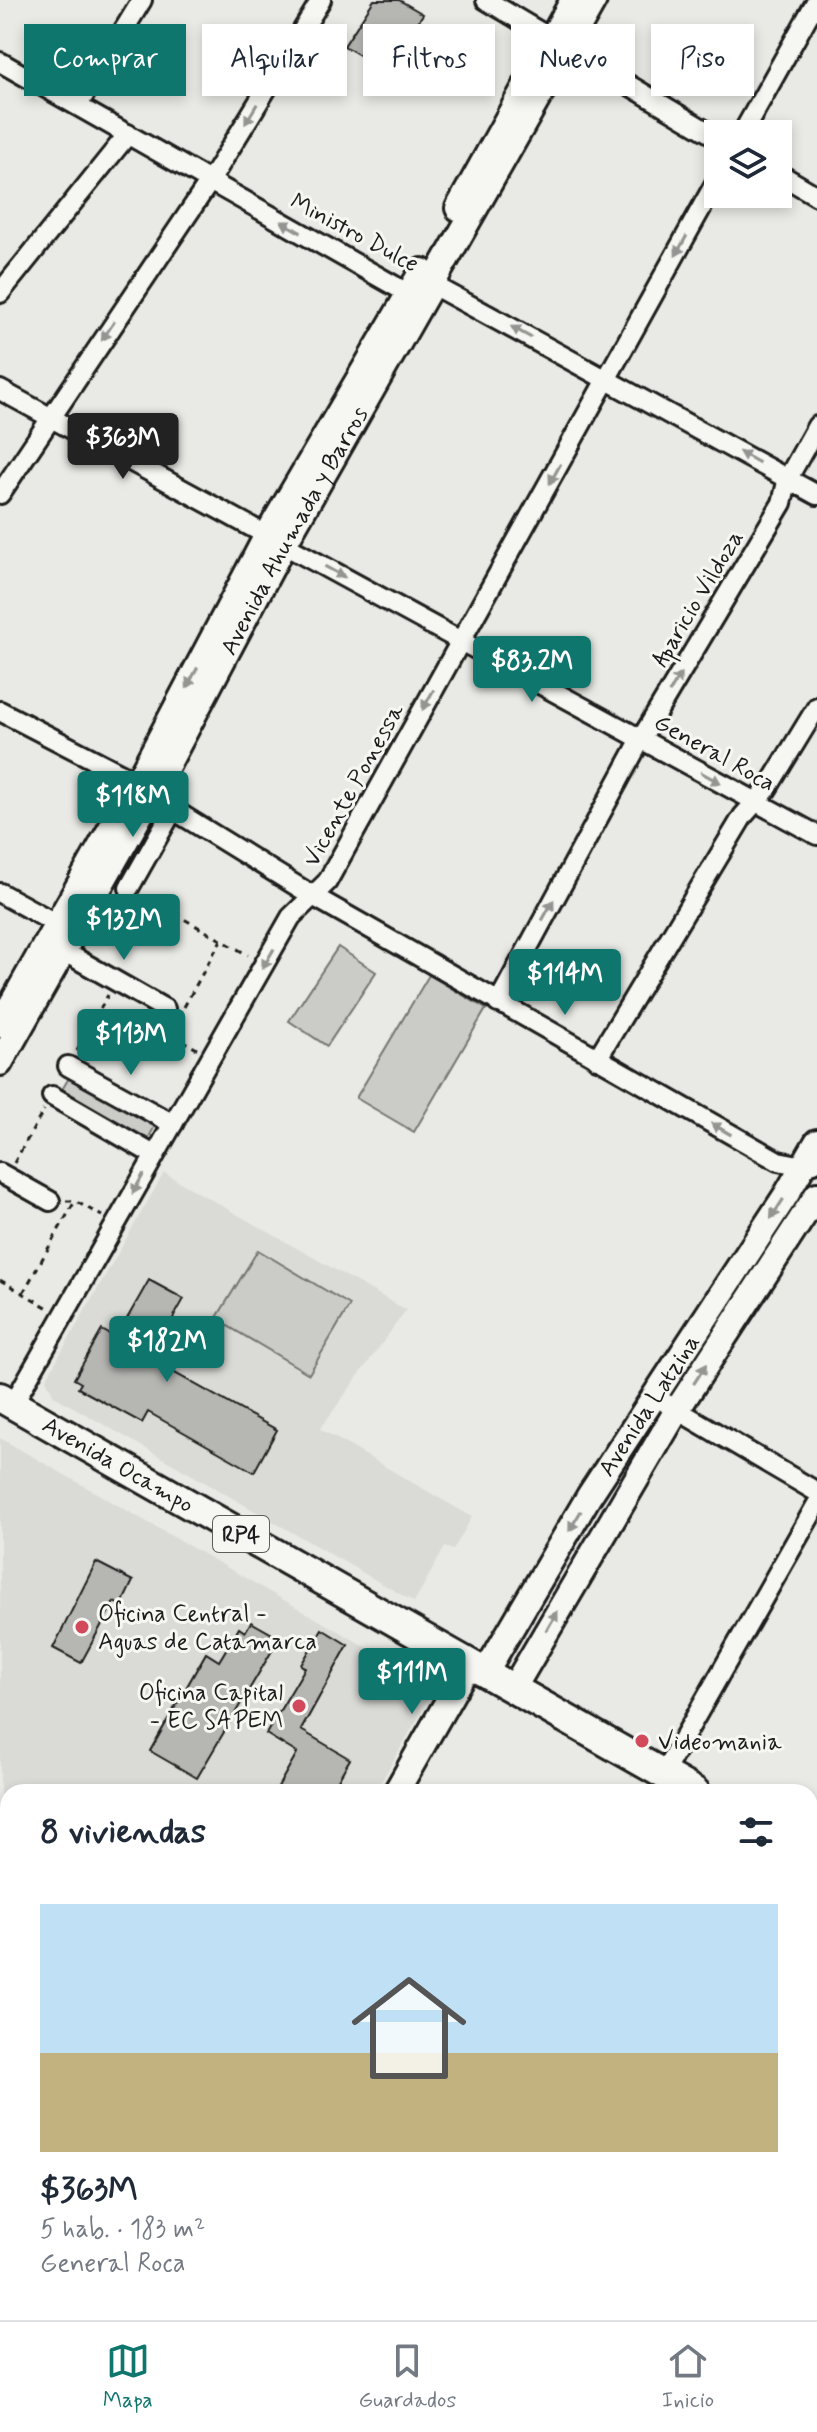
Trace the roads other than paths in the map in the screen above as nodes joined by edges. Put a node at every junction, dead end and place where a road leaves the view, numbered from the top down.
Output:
1 (142, 0) edge
2 (321, 0) edge
3 (486, 0) edge
4 (573, 0) edge
5 (594, 0) edge
6 (817, 0) edge
7 (528, 24) edge
8 (566, 24) edge
9 (575, 24) edge
10 (0, 62) edge
11 (635, 88) edge
12 (528, 96) edge
13 (532, 96) edge
14 (78, 105) junction
15 (750, 120) edge
16 (704, 129) edge
17 (128, 134) junction
18 (210, 181) junction
19 (792, 181) edge
20 (817, 196) edge
21 (704, 204) edge
22 (433, 285) junction
23 (0, 293) edge
24 (409, 294) junction
25 (608, 380) junction
26 (0, 390) edge
27 (50, 417) junction
28 (817, 426) edge
29 (788, 478) junction
30 (0, 494) edge
31 (817, 495) edge
32 (276, 540) junction
33 (461, 641) junction
34 (817, 707) edge
35 (0, 711) edge
36 (641, 739) junction
37 (144, 789) junction
38 (755, 802) junction
39 (173, 810) junction
40 (817, 835) edge
41 (129, 888) road end
42 (0, 893) edge
43 (313, 896) junction
44 (57, 924) junction
45 (63, 951) junction
46 (498, 1003) junction
47 (175, 1011) road end
48 (0, 1025) edge
49 (597, 1059) junction
50 (0, 1063) edge
51 (68, 1066) dead end
52 (52, 1096) dead end
53 (173, 1124) junction
54 (817, 1142) edge
55 (154, 1155) junction
56 (811, 1164) edge
57 (0, 1173) edge
58 (817, 1195) edge
59 (50, 1201) road end
60 (654, 1397) junction
61 (6, 1400) edge
62 (677, 1410) junction
63 (817, 1492) edge
64 (817, 1504) edge
65 (477, 1669) junction
66 (513, 1689) junction
67 (663, 1774) junction
68 (401, 1784) edge
69 (681, 1784) edge

1 - 14 street
2 -> 18 street
3 - 7 street
4 - 8 main road, Avenida Ahumada y Barros
5 - 9 main road, Avenida Ahumada y Barros
6 - 15 street
10 - 14 street, Ministro Dulce
11 - 16 street
12 - 24 main road, Avenida Ahumada y Barros
13 - 22 main road, Avenida Ahumada y Barros
14 - 17 street, Ministro Dulce
17 - 18 street, Ministro Dulce
17 - 23 street
24 -> 18 street, Ministro Dulce
18 -> 27 street
19 - 20 street
21 -> 25 street, Vicente Ponessa
22 - 24 street, Ministro Dulce
25 -> 22 street, Ministro Dulce
22 - 32 main road, Avenida Ahumada y Barros
24 - 32 main road, Avenida Ahumada y Barros
29 -> 25 street, Ministro Dulce
25 -> 33 street, Vicente Ponessa
26 - 27 street, General Roca
27 - 30 street
27 - 32 street, General Roca
28 - 29 street, Aparicio Vildoza
29 - 31 street, Ministro Dulce
36 -> 29 street, Aparicio Vildoza
32 -> 33 street, General Roca
32 - 37 main road, Avenida Ahumada y Barros
33 - 36 street, General Roca
33 -> 43 street, Vicente Ponessa
34 - 38 street
35 - 37 street
36 -> 38 street, General Roca
46 -> 36 street, Aparicio Vildoza
37 - 39 street
37 - 44 main road, Avenida Ahumada y Barros
37 - 45 main road, Avenida Ahumada y Barros
38 - 40 street, General Roca
38 - 49 street
39 - 41 street
39 - 43 street
42 - 44 street
43 - 46 street
43 -> 53 street, Vicente Ponessa
44 - 45 street
44 - 48 main road, Avenida Ahumada y Barros
45 - 47 street
45 - 50 main road, Avenida Ahumada y Barros
46 - 49 street
56 -> 49 street
51 - 53 street
52 - 55 street
53 - 55 street, Vicente Ponessa
54 - 56 main road, Avenida Latzina
55 -> 61 street, Vicente Ponessa
56 -> 60 main road, Avenida Latzina
57 - 59 street
62 -> 58 main road, Avenida Latzina
60 - 62 street
60 -> 65 main road, Avenida Latzina
61 - 65 main road, Avenida Ocampo / RP4
62 - 63 street
66 -> 62 main road, Avenida Latzina
64 - 67 street
65 - 66 main road, Avenida Ocampo / RP4
65 - 68 main road, Avenida Latzina
66 - 67 main road, Avenida Ocampo / RP4
67 - 69 main road, Avenida Ocampo / RP4

